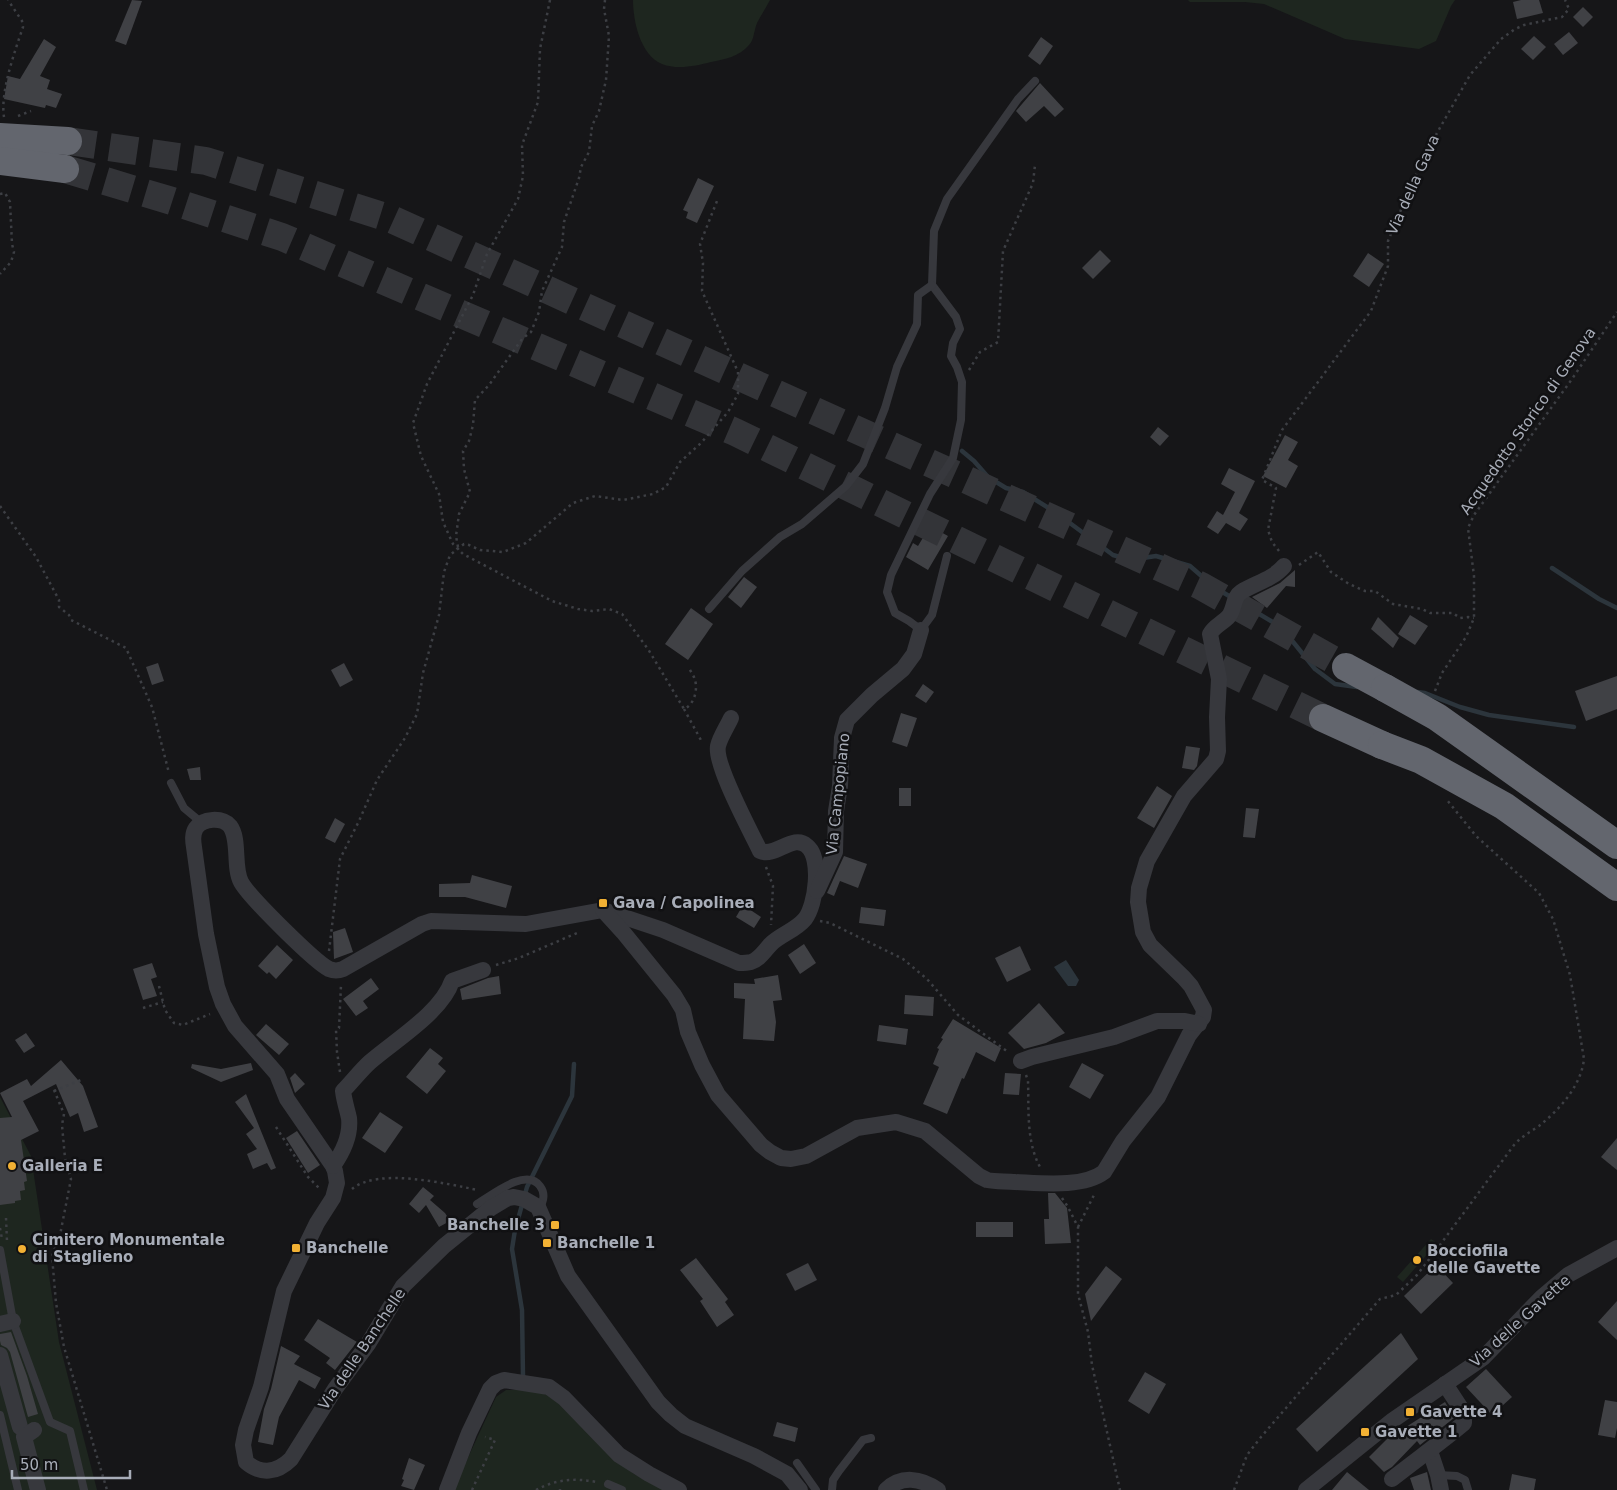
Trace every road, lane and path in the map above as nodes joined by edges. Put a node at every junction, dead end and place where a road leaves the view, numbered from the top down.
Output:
1 (8, 0) edge
2 (550, 0) edge
3 (604, 0) edge
4 (1565, 0) edge
5 (1035, 81) dead end
6 (31, 111) dead end
7 (7, 124) edge
8 (68, 141) tunnel mouth
9 (0, 161) edge
10 (1035, 165) dead end
11 (65, 169) tunnel mouth
12 (0, 194) edge
13 (717, 201) dead end
14 (0, 274) edge
15 (932, 285) junction
16 (1617, 312) edge
17 (962, 382) junction
18 (0, 506) edge
19 (458, 548) junction
20 (947, 556) dead end
21 (1284, 566) junction
22 (710, 609) dead end
23 (1474, 618) junction
24 (921, 630) junction
25 (1346, 667) tunnel mouth
26 (689, 668) dead end
27 (1433, 697) dead end
28 (731, 718) dead end
29 (1323, 718) tunnel mouth
30 (171, 783) joint
31 (1442, 794) dead end
32 (202, 823) junction
33 (1617, 845) edge
34 (760, 851) junction
35 (1617, 887) edge
36 (815, 895) junction
37 (596, 911) junction
38 (805, 919) junction
39 (770, 944) junction
40 (332, 969) junction
41 (483, 970) joint
42 (159, 986) dead end
43 (163, 1002) junction
44 (223, 1004) junction
45 (143, 1008) dead end
46 (1199, 1024) junction
47 (1021, 1061) junction
48 (81, 1080) dead end
49 (343, 1091) junction
50 (276, 1127) dead end
51 (333, 1166) junction
52 (1104, 1172) junction
53 (1046, 1176) junction
54 (504, 1188) junction
55 (333, 1198) junction
56 (477, 1204) dead end
57 (540, 1211) junction
58 (6, 1218) dead end
59 (0, 1228) edge
60 (1078, 1228) junction
61 (4, 1247) edge
62 (1617, 1248) edge
63 (6, 1322) edge
64 (0, 1355) edge
65 (1445, 1384) junction
66 (0, 1415) edge
67 (50, 1422) junction
68 (27, 1429) junction
69 (484, 1438) dead end
70 (871, 1438) dead end
71 (1430, 1451) junction
72 (797, 1463) dead end
73 (1392, 1479) dead end
74 (1439, 1483) edge
75 (608, 1484) joint
76 (18, 1490) edge
77 (38, 1490) edge
78 (84, 1490) edge
79 (107, 1490) edge
80 (446, 1490) edge
81 (472, 1490) edge
82 (536, 1490) edge
83 (622, 1490) edge
84 (679, 1490) edge
85 (800, 1490) edge
86 (816, 1490) edge
87 (832, 1490) edge
88 (886, 1490) edge
89 (938, 1490) edge
90 (1120, 1490) edge
91 (1234, 1490) edge
92 (1306, 1490) edge
93 (1468, 1490) edge

1 - 7 path
2 - 19 path
3 - 19 path
4 - 21 path, Via della Gava
5 - 15 lane
6 - 7 path
7 - 8 highway
9 - 11 highway
10 - 17 path
12 - 14 path
13 - 19 path
15 - 17 lane
15 - 22 lane
16 - 23 path, Acquedotto Storico di Genova
17 - 24 lane
18 - 30 path
19 - 26 path
19 - 40 path
20 - 24 lane
21 - 23 path
21 - 46 street
23 - 27 path, Acquedotto Storico di Genova
24 - 36 street, Via Campopiano
25 - 33 highway, bridge
28 - 34 street
29 - 35 highway, bridge
30 - 32 lane
31 - 91 path
32 - 40 street
32 - 44 street
34 - 36 street, Via Campopiano
34 - 39 path
36 - 38 street, Via Campopiano
37 - 39 street
37 - 40 street
37 - 41 path
37 - 53 street
38 - 39 street
38 - 47 path
40 - 49 path
41 - 49 street
42 - 43 path
43 - 44 path
43 - 45 path
44 - 51 street
46 - 47 street
46 - 52 street
47 - 53 path
48 - 79 path
49 - 51 street
50 - 55 path
51 - 55 street, Via delle Banchelle
52 - 53 street
52 - 60 path
53 - 60 path
54 - 55 path
54 - 56 lane
54 - 57 lane
55 - 57 street, Via delle Banchelle
57 - 85 street
58 - 61 path
59 - 61 path
60 - 90 path
61 - 63 lane
62 - 65 street, Via delle Gavette
63 - 67 lane
64 - 68 street
65 - 71 street
65 - 92 street, Via delle Gavette
66 - 76 lane
67 - 68 lane
67 - 78 lane
68 - 77 street
69 - 81 path
70 - 87 lane
71 - 73 street
71 - 74 street
72 - 86 lane
74 - 93 lane
75 - 82 path
75 - 83 lane
80 - 84 street
88 - 89 street

